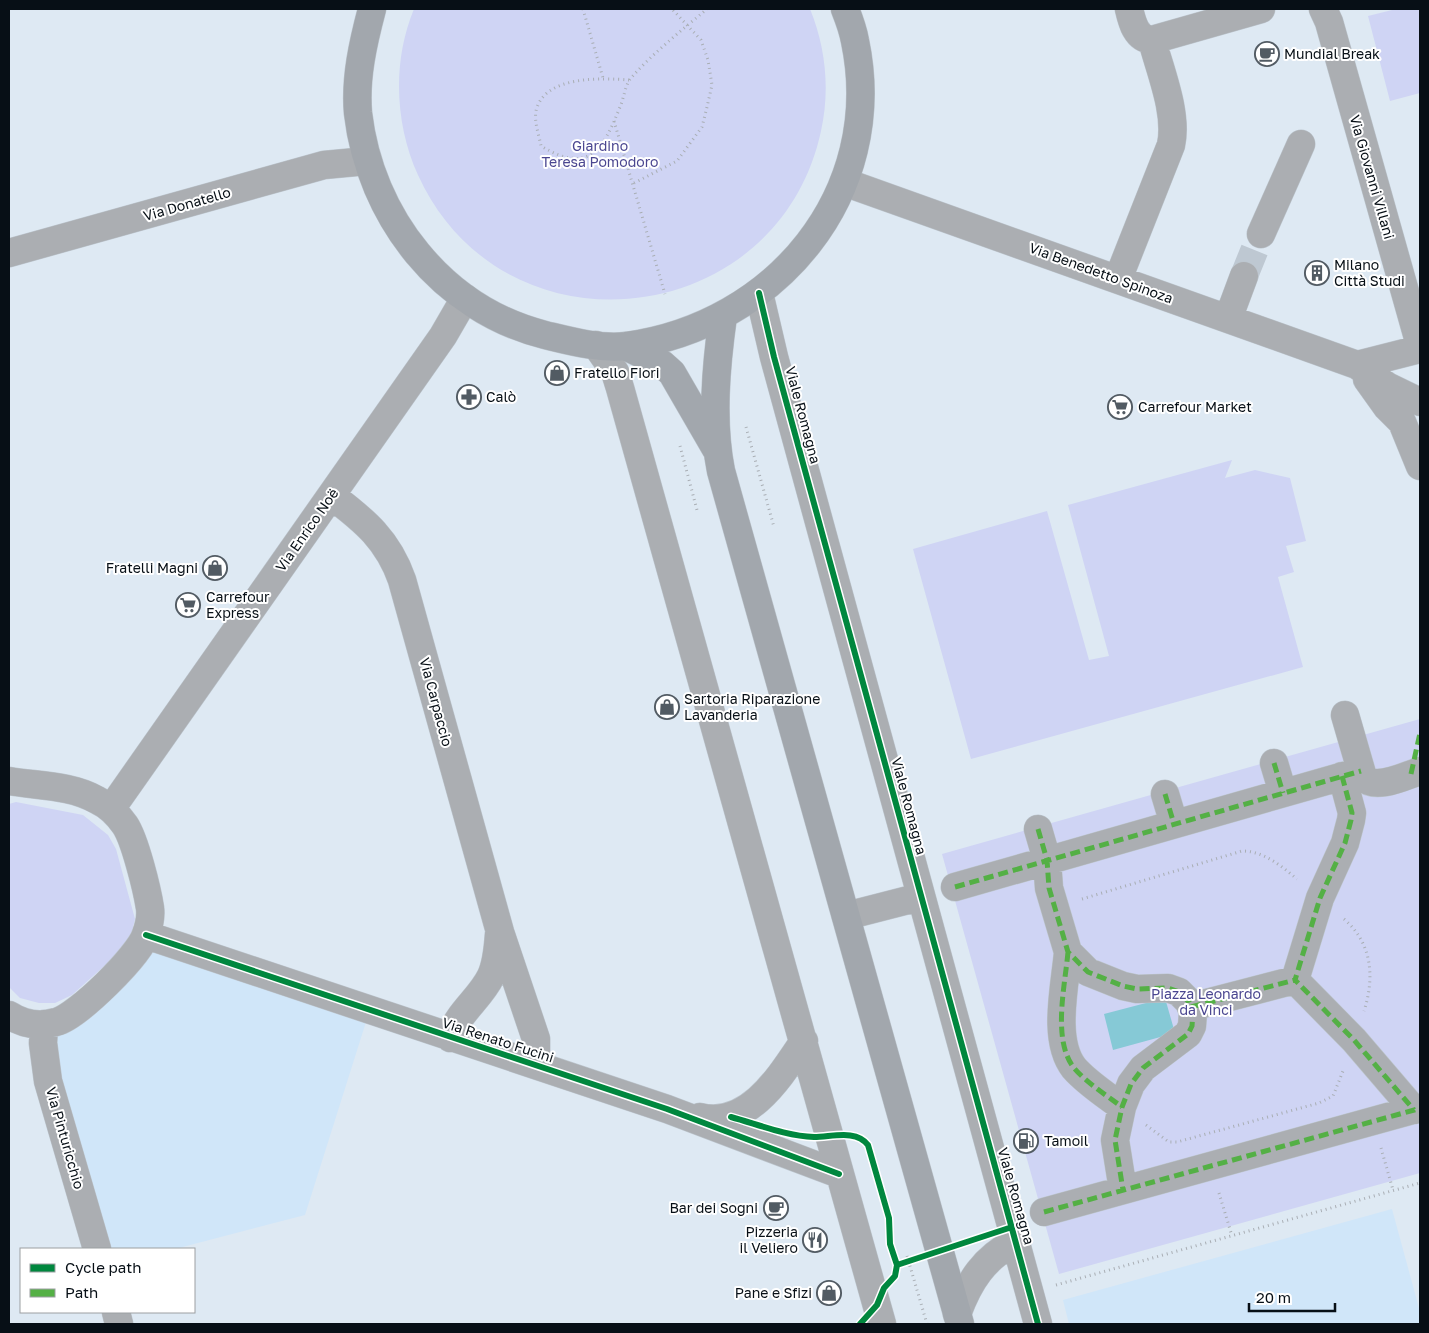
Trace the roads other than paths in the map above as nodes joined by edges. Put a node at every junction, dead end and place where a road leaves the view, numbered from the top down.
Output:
1 (845, 9) edge
2 (1129, 9) edge
3 (1261, 9) edge
4 (1323, 9) edge
5 (368, 10) edge
6 (1192, 18) edge
7 (1152, 40) junction
8 (1301, 144) dead end
9 (367, 161) junction
10 (844, 182) junction
11 (1261, 234) tunnel mouth
12 (9, 253) edge
13 (1244, 276) tunnel mouth
14 (1118, 280) junction
15 (759, 292) junction
16 (465, 298) junction
17 (723, 316) junction
18 (1228, 319) junction
19 (596, 345) junction
20 (625, 346) junction
21 (1420, 347) edge
22 (1358, 365) junction
23 (1420, 402) edge
24 (718, 453) junction
25 (1420, 466) edge
26 (332, 496) junction
27 (1345, 716) dead end
28 (1274, 763) dead end
29 (1420, 771) edge
30 (1351, 773) junction
31 (9, 781) edge
32 (1283, 792) junction
33 (1165, 794) dead end
34 (111, 809) junction
35 (1174, 824) junction
36 (1038, 829) dead end
37 (1047, 860) junction
38 (955, 887) dead end
39 (920, 897) junction
40 (846, 916) junction
41 (500, 932) junction
42 (146, 935) junction
43 (1068, 952) junction
44 (1295, 980) junction
45 (1191, 1007) junction
46 (9, 1015) edge
47 (44, 1024) junction
48 (9, 1030) edge
49 (450, 1038) junction
50 (804, 1041) junction
51 (536, 1065) junction
52 (1122, 1107) junction
53 (667, 1109) junction
54 (1417, 1109) edge
55 (839, 1174) junction
56 (1123, 1190) junction
57 (1044, 1212) dead end
58 (1015, 1242) junction
59 (97, 1248) edge
60 (958, 1319) edge
61 (882, 1324) edge
62 (1038, 1324) edge

1 - 10 main road
2 - 7 street
3 - 6 street
4 - 21 street, Via Giovanni Villani
5 - 9 main road
6 - 7 street
7 - 14 street
8 - 11 street
9 - 12 street, Via Donatello
9 - 16 main road
10 - 14 street, Via Benedetto Spinoza
10 - 15 main road
13 - 18 street
14 - 18 street, Via Benedetto Spinoza
15 - 17 main road
15 - 39 street, Viale Romagna
16 - 19 main road
16 - 26 street, Via Enrico Noë
17 - 20 main road
17 - 24 main road, Viale Romagna
18 - 22 street, Via Benedetto Spinoza
19 - 20 main road
19 - 50 street
20 - 24 main road, Viale Romagna
21 - 22 street
22 - 23 street
22 - 25 street
24 - 40 main road, Viale Romagna
26 - 34 street, Via Enrico Noë
26 - 41 street, Via Carpaccio
27 - 30 street
28 - 32 street
29 - 30 street
30 - 32 street
30 - 44 street
31 - 34 street
32 - 35 street
33 - 35 street
34 - 42 street
35 - 37 street
36 - 37 street
37 - 38 street
37 - 43 street
39 - 40 street
39 - 58 street, Viale Romagna
40 - 60 main road, Viale Romagna
41 - 49 street, Via Carpaccio
41 - 51 street, Via Carpaccio
42 - 47 street
42 - 49 street, Via Renato Fucini
43 - 45 street
43 - 52 street
44 - 45 street
44 - 54 street
45 - 52 street
46 - 47 street
47 - 48 street
47 - 59 street, Via Pinturicchio
49 - 51 street, Via Renato Fucini
50 - 53 street, Via Renato Fucini
50 - 55 street
51 - 53 street, Via Renato Fucini
52 - 56 street
53 - 55 street, Via Renato Fucini
54 - 56 street
55 - 61 street
56 - 57 street
58 - 60 street, Viale Romagna
58 - 62 street, Viale Romagna

